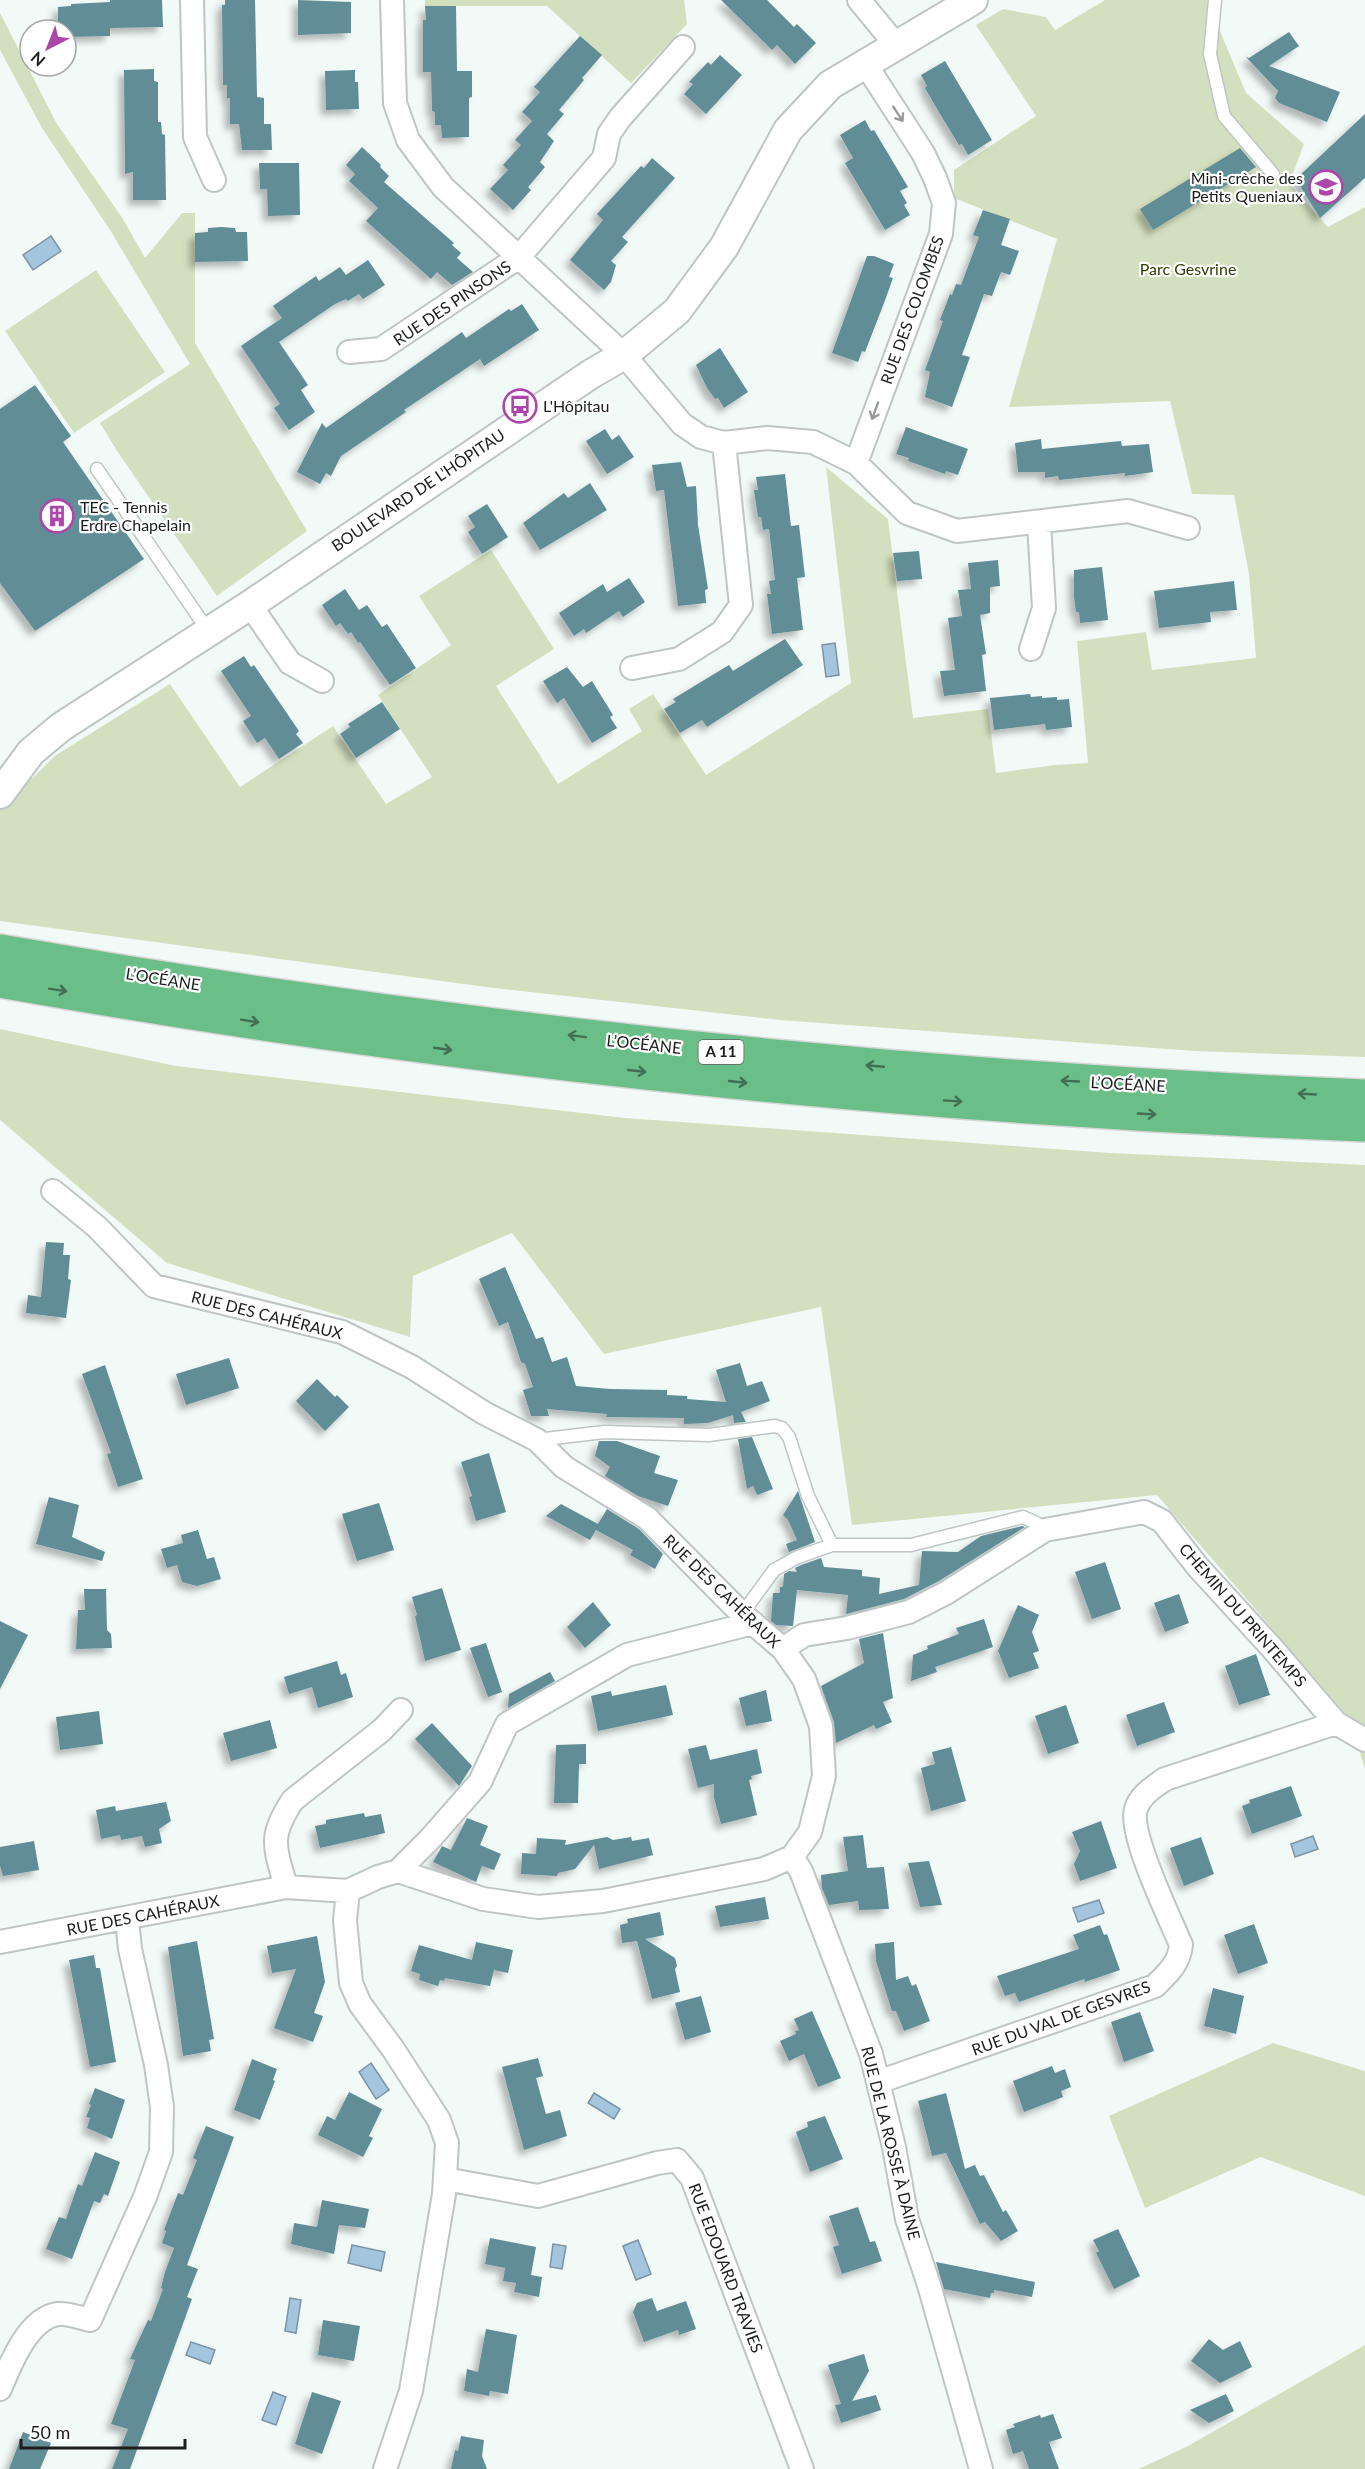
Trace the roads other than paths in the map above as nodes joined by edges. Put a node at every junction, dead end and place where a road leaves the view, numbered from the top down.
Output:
1 (192, 0) edge
2 (392, 0) edge
3 (859, 0) edge
4 (973, 0) edge
5 (1215, 0) edge
6 (896, 45) junction
7 (684, 47) dead end
8 (866, 65) junction
9 (1273, 174) dead end
10 (214, 180) dead end
11 (519, 257) junction
12 (349, 352) dead end
13 (624, 355) junction
14 (724, 442) junction
15 (856, 463) junction
16 (97, 469) dead end
17 (1039, 523) junction
18 (1188, 528) dead end
19 (250, 605) junction
20 (209, 632) junction
21 (1031, 649) dead end
22 (632, 668) dead end
23 (322, 681) dead end
24 (31, 752) junction
25 (0, 764) edge
26 (0, 794) edge
27 (0, 951) edge
28 (0, 981) edge
29 (1365, 1096) edge
30 (1365, 1125) edge
31 (53, 1191) dead end
32 (537, 1440) junction
33 (1045, 1530) junction
34 (832, 1545) junction
35 (748, 1619) junction
36 (783, 1649) junction
37 (401, 1710) dead end
38 (1336, 1723) junction
39 (1365, 1740) edge
40 (792, 1857) junction
41 (398, 1871) junction
42 (286, 1887) junction
43 (348, 1891) junction
44 (127, 1919) junction
45 (0, 1942) edge
46 (878, 2082) junction
47 (445, 2179) junction
48 (0, 2390) edge
49 (385, 2469) edge
50 (802, 2469) edge
51 (981, 2469) edge

1 - 10 street
2 - 11 street, RUE DES PINSONS
3 - 6 street
4 - 6 street, BOULEVARD DE L'HÔPITAU
5 - 9 lane
6 - 8 street, BOULEVARD DE L'HÔPITAU
7 - 11 street, RUE DES PINSONS
8 - 13 street, BOULEVARD DE L'HÔPITAU
8 -> 15 street, RUE DES COLOMBES
11 - 12 street, RUE DES PINSONS
11 - 13 street, RUE DES PINSONS
13 - 14 street, RUE DES PINSONS
13 - 19 street, BOULEVARD DE L'HÔPITAU
14 - 15 street
14 - 22 street
15 - 17 street
16 - 20 lane
17 - 18 street
17 - 21 street
19 - 20 street, BOULEVARD DE L'HÔPITAU
19 - 23 street
20 - 24 street, BOULEVARD DE L'HÔPITAU
24 - 25 street, BOULEVARD DE L'HÔPITAU
24 - 26 street, BOULEVARD DE L'HÔPITAU
29 -> 27 highway, L’OCÉANE / A 11
28 -> 30 highway, L’OCÉANE / A 11
31 - 32 street, RUE DES CAHÉRAUX
32 - 34 lane
32 - 35 street, RUE DES CAHÉRAUX
33 - 34 lane
33 - 36 street, CHEMIN DU PRINTEMPS
33 - 38 street, CHEMIN DU PRINTEMPS
34 - 35 lane
35 - 36 street, RUE DES CAHÉRAUX
35 - 41 street
36 - 40 street, RUE DES CAHÉRAUX
37 - 42 street
38 - 39 street, CHEMIN DU PRINTEMPS
38 - 46 street, RUE DU VAL DE GESVRES
40 - 41 street
40 - 46 street, RUE DE LA ROSSE À DAINE
41 - 43 street, RUE DES CAHÉRAUX
42 - 43 street, RUE DES CAHÉRAUX
42 - 44 street, RUE DES CAHÉRAUX
43 - 47 street
44 - 45 street, RUE DES CAHÉRAUX
44 - 48 street
46 - 51 street, RUE DE LA ROSSE À DAINE
47 - 49 street
47 - 50 street, RUE EDOUARD TRAVIES

